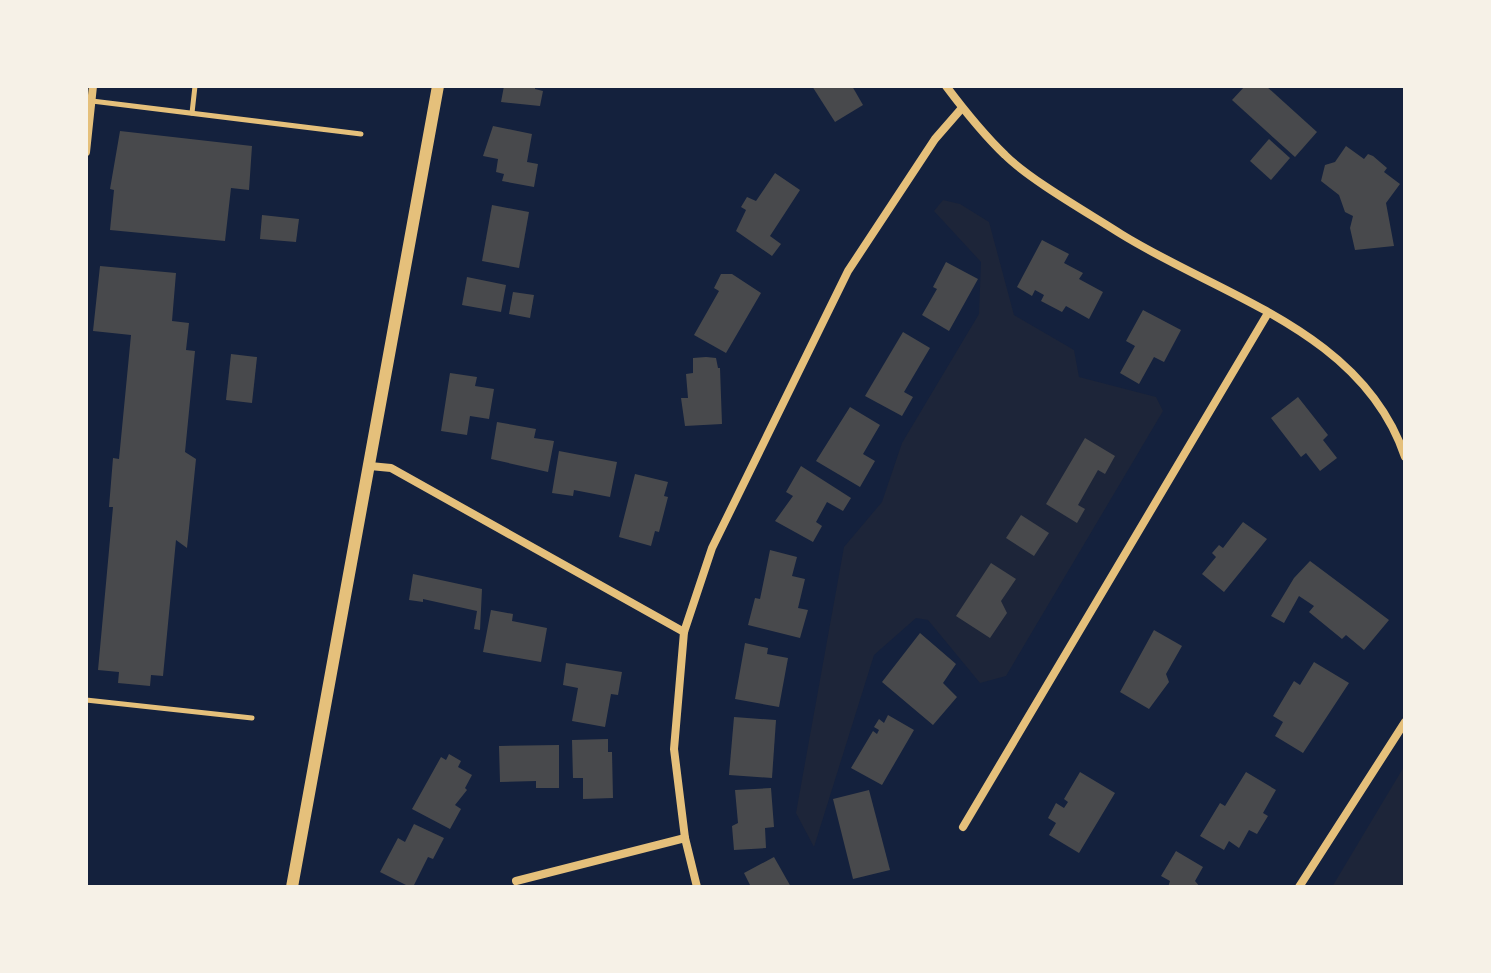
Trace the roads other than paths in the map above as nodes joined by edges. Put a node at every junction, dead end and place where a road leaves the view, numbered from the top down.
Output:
1 (93, 86) edge
2 (195, 86) edge
3 (438, 86) edge
4 (946, 86) edge
5 (92, 101) junction
6 (962, 108) junction
7 (192, 113) junction
8 (361, 134) dead end
9 (86, 152) edge
10 (1268, 313) junction
11 (1405, 457) edge
12 (370, 466) junction
13 (684, 632) junction
14 (86, 700) edge
15 (252, 718) dead end
16 (1405, 722) edge
17 (963, 827) dead end
18 (685, 838) junction
19 (516, 881) dead end
20 (292, 887) edge
21 (697, 887) edge
22 (1299, 887) edge

1 - 5 street
2 - 7 lane
3 - 12 street
4 - 6 street
5 - 7 lane
5 - 9 street
6 - 10 street
6 - 13 street
7 - 8 lane
10 - 11 street
10 - 17 street
12 - 13 street
12 - 20 street
13 - 18 street
14 - 15 lane
16 - 22 street
18 - 19 street
18 - 21 street

